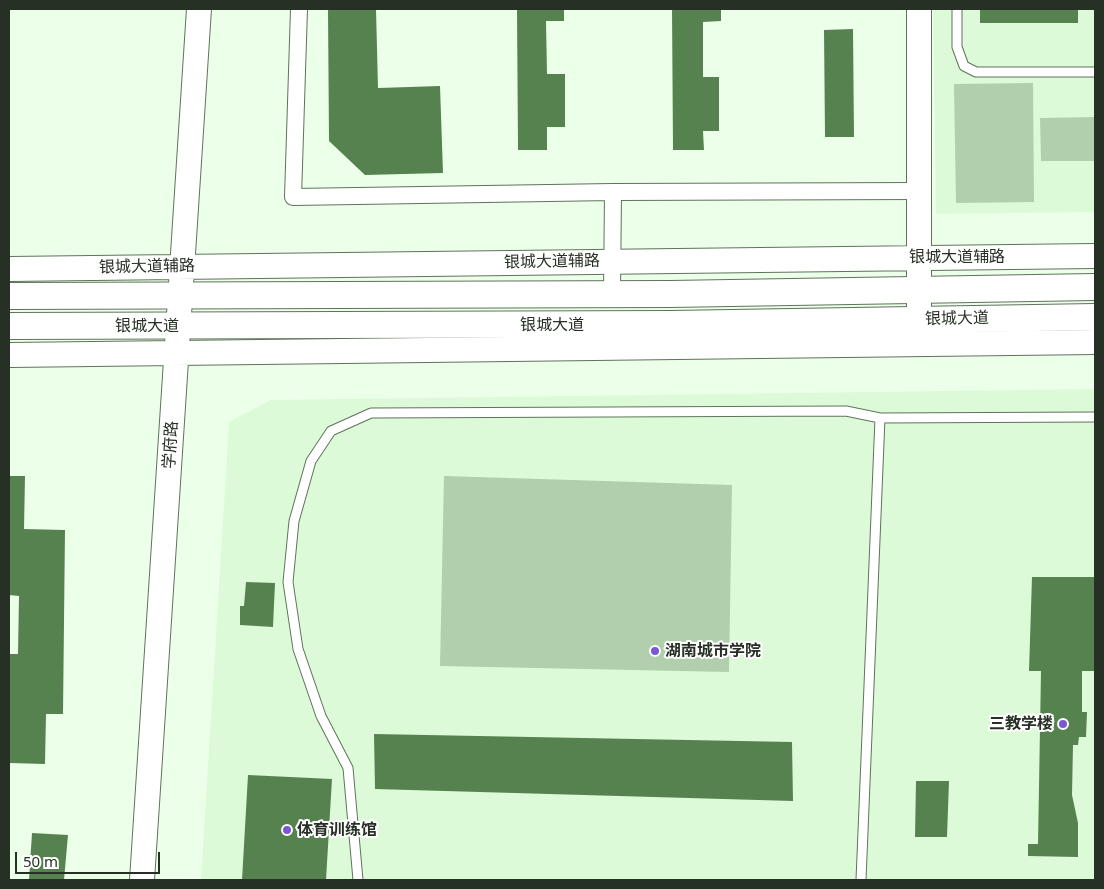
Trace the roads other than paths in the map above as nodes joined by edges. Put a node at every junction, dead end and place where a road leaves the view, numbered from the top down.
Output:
1 (199, 9) edge
2 (299, 9) edge
3 (918, 9) edge
4 (957, 9) edge
5 (1095, 72) edge
6 (918, 191) junction
7 (613, 192) junction
8 (1095, 256) edge
9 (918, 257) junction
10 (612, 261) junction
11 (182, 267) junction
12 (9, 269) edge
13 (1095, 287) edge
14 (918, 290) junction
15 (612, 294) junction
16 (9, 296) edge
17 (180, 296) junction
18 (1095, 316) edge
19 (918, 320) junction
20 (9, 326) edge
21 (178, 326) junction
22 (1095, 342) edge
23 (177, 353) junction
24 (9, 354) edge
25 (1095, 417) edge
26 (880, 418) junction
27 (142, 880) edge
28 (358, 880) edge
29 (862, 880) edge

1 - 11 street, 学府路
2 - 7 street
3 - 6 street
4 - 5 lane
6 - 7 street
6 - 9 street
7 - 10 street
8 - 9 street, 银城大道辅路
9 - 10 street, 银城大道辅路
9 - 14 street
10 - 11 street, 银城大道辅路
10 - 15 street
11 - 12 street, 银城大道辅路
11 - 17 street, 学府路
13 - 14 main road, 银城大道
14 - 15 main road, 银城大道
14 - 19 street
15 - 17 main road, 银城大道
16 - 17 main road, 银城大道
17 - 21 street, 学府路
18 - 19 main road, 银城大道
19 - 21 main road, 银城大道
20 - 21 main road, 银城大道
21 - 23 street, 学府路
22 - 23 street
23 - 24 street
23 - 27 street, 学府路
25 - 26 lane
26 - 28 lane
26 - 29 lane

